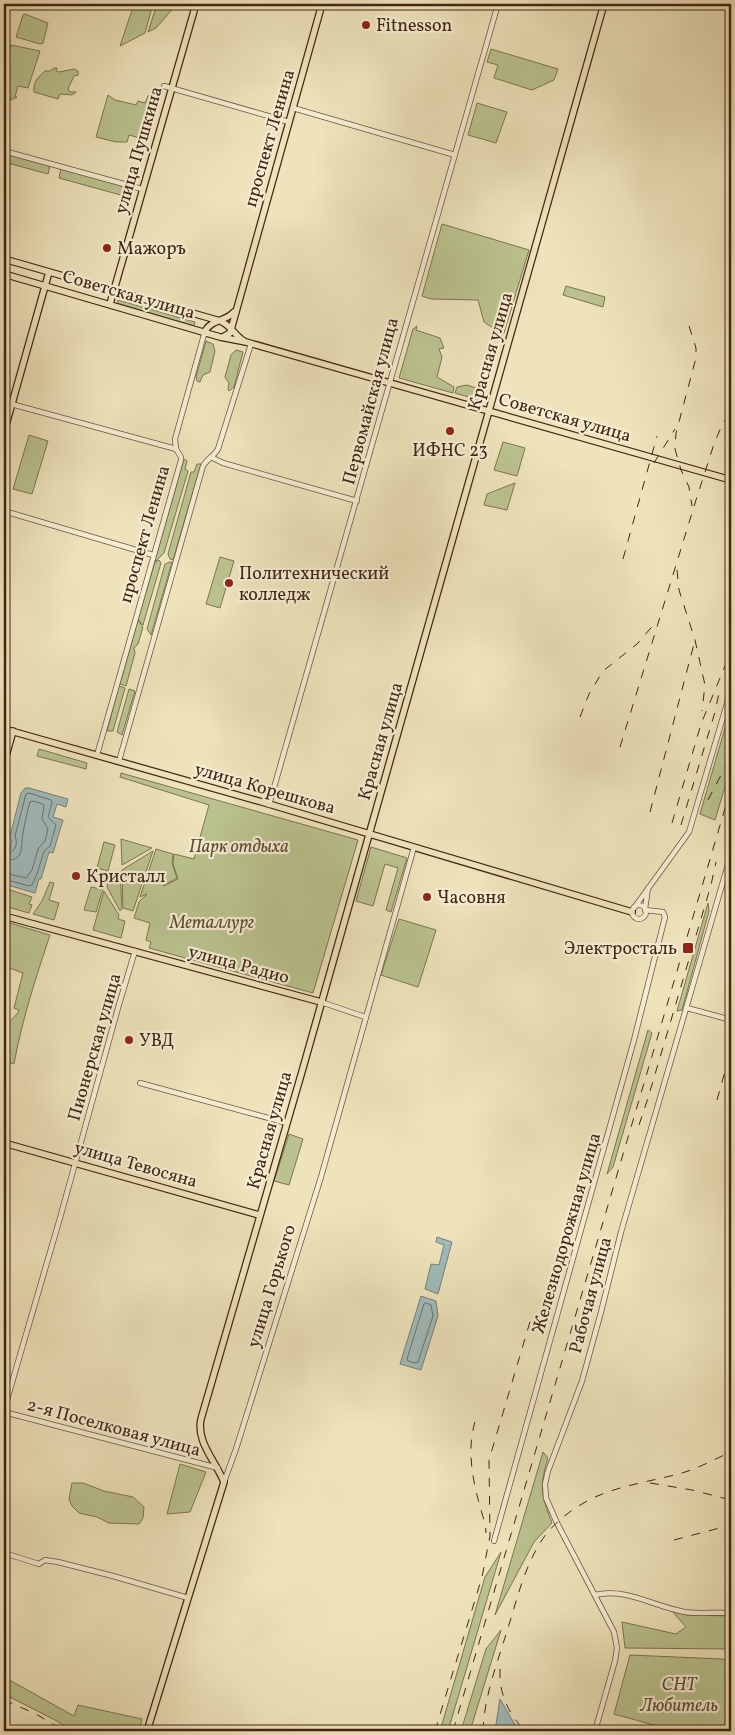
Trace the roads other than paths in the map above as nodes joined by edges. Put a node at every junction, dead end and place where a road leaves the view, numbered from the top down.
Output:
1 (196, 4) edge
2 (322, 4) edge
3 (498, 4) edge
4 (604, 4) edge
5 (164, 86) dead end
6 (172, 88) junction
7 (293, 108) junction
8 (289, 122) junction
9 (4, 151) edge
10 (455, 155) junction
11 (142, 189) junction
12 (4, 259) edge
13 (49, 272) junction
14 (4, 274) edge
15 (45, 286) junction
16 (114, 290) junction
17 (110, 304) junction
18 (236, 310) junction
19 (220, 321) junction
20 (212, 323) junction
21 (231, 329) junction
22 (205, 331) junction
23 (212, 334) junction
24 (220, 337) junction
25 (248, 343) junction
26 (390, 384) junction
27 (4, 402) edge
28 (12, 404) junction
29 (489, 411) junction
30 (4, 432) edge
31 (176, 449) junction
32 (211, 457) junction
33 (731, 480) edge
34 (357, 501) junction
35 (4, 511) edge
36 (153, 555) junction
37 (731, 690) edge
38 (4, 729) edge
39 (12, 731) junction
40 (96, 755) junction
41 (119, 761) junction
42 (4, 763) edge
43 (269, 805) junction
44 (369, 834) junction
45 (414, 848) junction
46 (731, 854) edge
47 (648, 887) junction
48 (633, 910) junction
49 (645, 910) junction
50 (4, 916) edge
51 (135, 951) junction
52 (321, 1002) junction
53 (688, 1008) junction
54 (365, 1017) junction
55 (731, 1020) edge
56 (140, 1084) dead end
57 (287, 1123) junction
58 (4, 1142) edge
59 (75, 1163) junction
60 (260, 1215) junction
61 (4, 1411) edge
62 (218, 1468) junction
63 (224, 1482) junction
64 (494, 1541) dead end
65 (4, 1553) edge
66 (595, 1596) junction
67 (188, 1598) junction
68 (731, 1613) edge
69 (147, 1731) edge
70 (595, 1731) edge

1 - 6 main road, улица Пушкина
2 - 7 main road, проспект Ленина
3 - 10 street, Первомайская улица
4 - 29 main road, Красная улица
5 - 6 street
6 - 8 street
6 - 11 main road, улица Пушкина
7 - 8 main road, проспект Ленина
7 - 10 street
8 - 18 main road, проспект Ленина
9 - 11 street
10 - 26 street, Первомайская улица
11 - 16 main road, улица Пушкина
12 - 13 main road, Советская улица
13 - 15 main road
13 - 16 main road, Советская улица
14 - 15 main road, Советская улица
15 - 17 main road, Советская улица
15 - 28 main road
16 - 17 main road, улица Пушкина
16 - 19 main road, Советская улица
17 - 22 main road, Советская улица
18 - 19 main road
18 - 21 main road, проспект Ленина
19 - 20 main road
19 - 21 main road
20 - 22 main road, проспект Ленина
20 - 23 main road
21 - 24 main road
21 - 25 main road, Советская улица
22 - 23 main road, Советская улица
22 - 31 street, проспект Ленина
23 - 24 main road, Советская улица
24 - 25 main road, Советская улица
25 - 26 main road, Советская улица
25 - 32 street
26 - 29 main road, Советская улица
26 - 34 street, Первомайская улица
27 - 28 street
28 - 30 main road
28 - 31 street
29 - 33 main road, Советская улица
29 - 44 main road, Красная улица
31 - 36 street, проспект Ленина
32 - 34 street
32 - 41 street
34 - 43 street, Первомайская улица
35 - 36 street
36 - 40 street, проспект Ленина
37 - 47 street
38 - 39 main road, улица Корешкова
39 - 40 main road, улица Корешкова
39 - 42 main road
40 - 41 main road, улица Корешкова
41 - 43 main road, улица Корешкова
43 - 44 main road, улица Корешкова
44 - 45 main road, улица Корешкова
44 - 52 main road, Красная улица
45 - 48 main road, улица Корешкова
45 - 54 street, улица Горького
46 - 53 street, Рабочая улица
47 - 48 street
47 - 49 street
48 - 49 street
48 - 49 street
49 - 64 street, Железнодорожная улица
50 - 51 main road, улица Радио
51 - 52 main road, улица Радио
51 - 59 street, Пионерская улица
52 - 54 street
52 - 57 main road, Красная улица
53 - 55 street
53 - 66 street, Рабочая улица
54 - 63 street, улица Горького
56 - 57 street
57 - 60 main road, Красная улица
58 - 59 main road, улица Тевосяна
59 - 60 main road, улица Тевосяна
59 - 61 street, Пионерская улица
60 - 62 main road, Красная улица
61 - 62 street, 2-я Поселковая улица
62 - 63 main road, Красная улица
63 - 67 main road, улица Горького
65 - 67 street
66 - 68 street
66 - 70 street, Рабочая улица
67 - 69 main road, улица Горького

